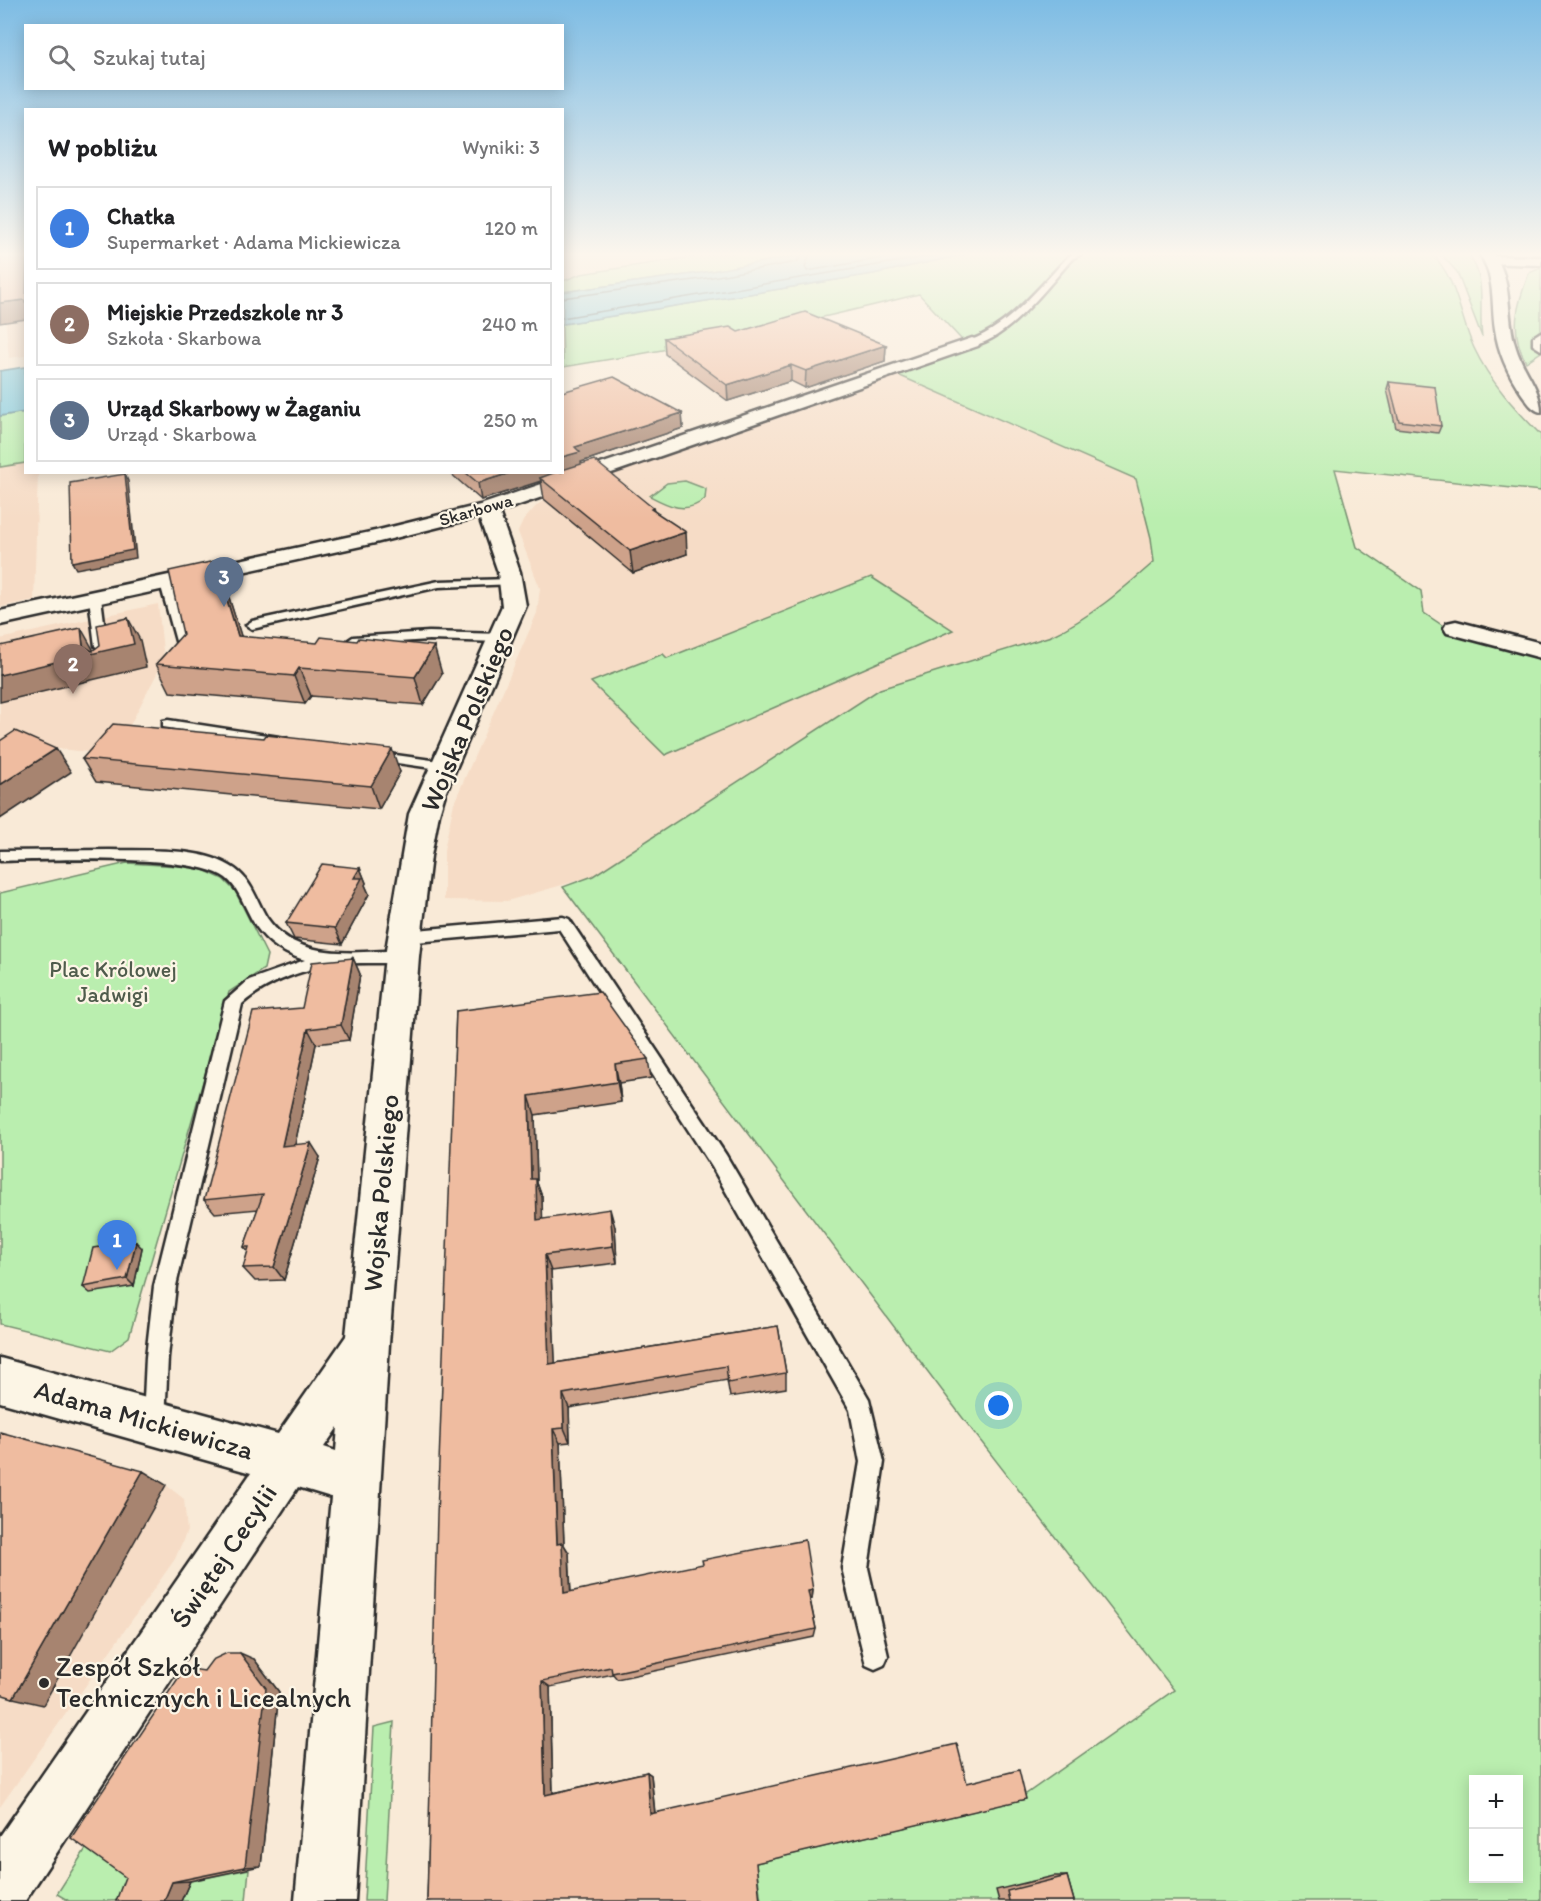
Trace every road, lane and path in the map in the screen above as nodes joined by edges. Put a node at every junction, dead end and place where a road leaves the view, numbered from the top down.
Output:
1 (975, 342) edge
2 (1506, 342) edge
3 (972, 343) joint
4 (1541, 407) edge
5 (487, 509) junction
6 (511, 582) junction
7 (166, 583) junction
8 (95, 598) junction
9 (0, 618) edge
10 (252, 625) dead end
11 (1456, 628) dead end
12 (502, 638) junction
13 (336, 643) edge
14 (1541, 651) edge
15 (185, 652) edge
16 (102, 658) edge
17 (168, 724) dead end
18 (300, 744) edge
19 (356, 753) edge
20 (446, 766) junction
21 (0, 856) edge
22 (404, 946) junction
23 (333, 959) junction
24 (367, 1344) junction
25 (0, 1380) edge
26 (154, 1421) junction
27 (288, 1461) junction
28 (358, 1480) junction
29 (875, 1656) dead end
30 (0, 1887) edge
31 (326, 1901) edge

1 - 3 lane
2 - 4 street
3 - 5 street, Skarbowa
5 - 6 street, Wojska Polskiego
5 - 7 street, Skarbowa
6 - 10 lane
6 - 12 street, Wojska Polskiego
7 - 8 street, Skarbowa
7 - 15 lane
8 - 9 street, Skarbowa
8 - 16 lane
11 - 14 street
12 - 13 lane
12 - 20 street, Wojska Polskiego
17 - 18 lane
19 - 20 lane
20 - 22 street, Wojska Polskiego
21 - 23 lane
22 - 23 lane
22 - 24 street, Wojska Polskiego
22 - 29 lane
23 - 26 lane
24 - 27 street, Świętej Cecylii
24 - 28 street, Wojska Polskiego
25 - 26 street, Adama Mickiewicza
26 - 27 street, Adama Mickiewicza
27 - 28 street, Adama Mickiewicza
27 - 30 street, Świętej Cecylii
28 - 31 street, Wojska Polskiego

